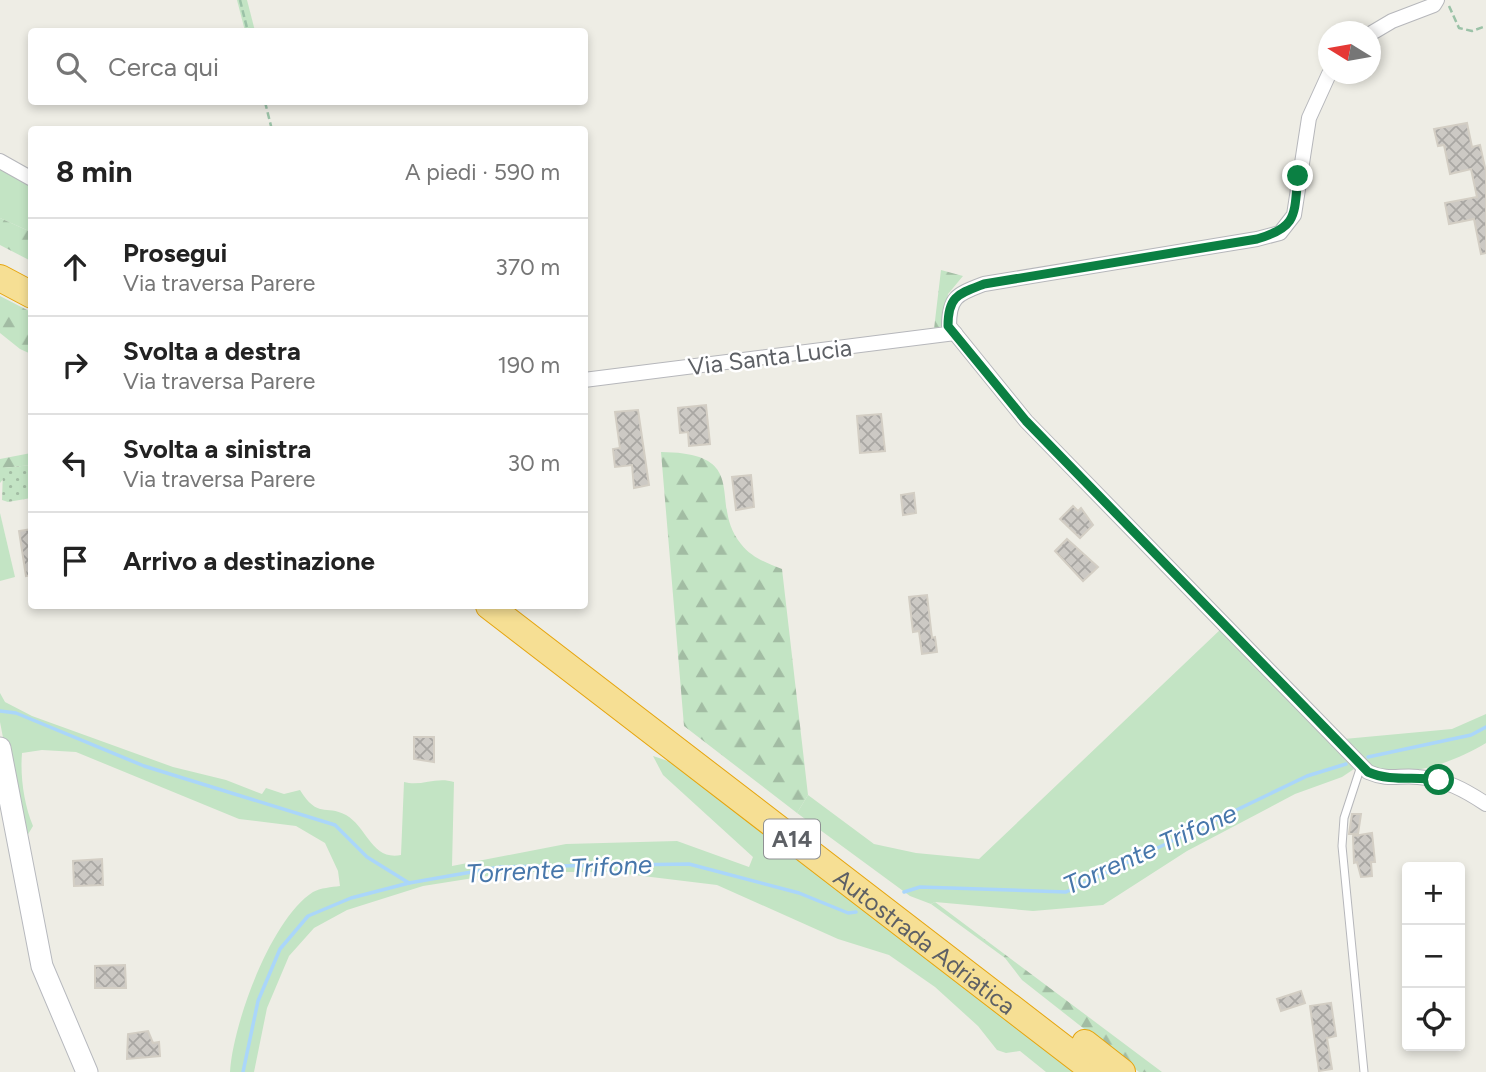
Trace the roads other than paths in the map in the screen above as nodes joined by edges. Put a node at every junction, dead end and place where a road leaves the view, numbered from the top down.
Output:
1 (1437, 0) edge
2 (1381, 28) edge
3 (1324, 84) edge
4 (0, 161) edge
5 (28, 177) edge
6 (0, 259) edge
7 (28, 273) edge
8 (0, 278) edge
9 (28, 293) edge
10 (955, 333) junction
11 (588, 379) edge
12 (493, 609) edge
13 (521, 609) edge
14 (0, 748) edge
15 (1361, 765) junction
16 (1486, 804) edge
17 (87, 1072) edge
18 (1095, 1072) edge
19 (1122, 1072) edge
20 (1364, 1072) edge

1 - 2 street
3 - 10 street
4 - 5 street
6 - 7 highway
8 - 9 highway
10 - 11 street, Via Santa Lucia
10 - 15 street
12 - 18 highway, Autostrada Adriatica / A14
13 - 19 highway, Autostrada Adriatica / A14
14 - 17 main road
15 - 16 street
15 - 20 lane

